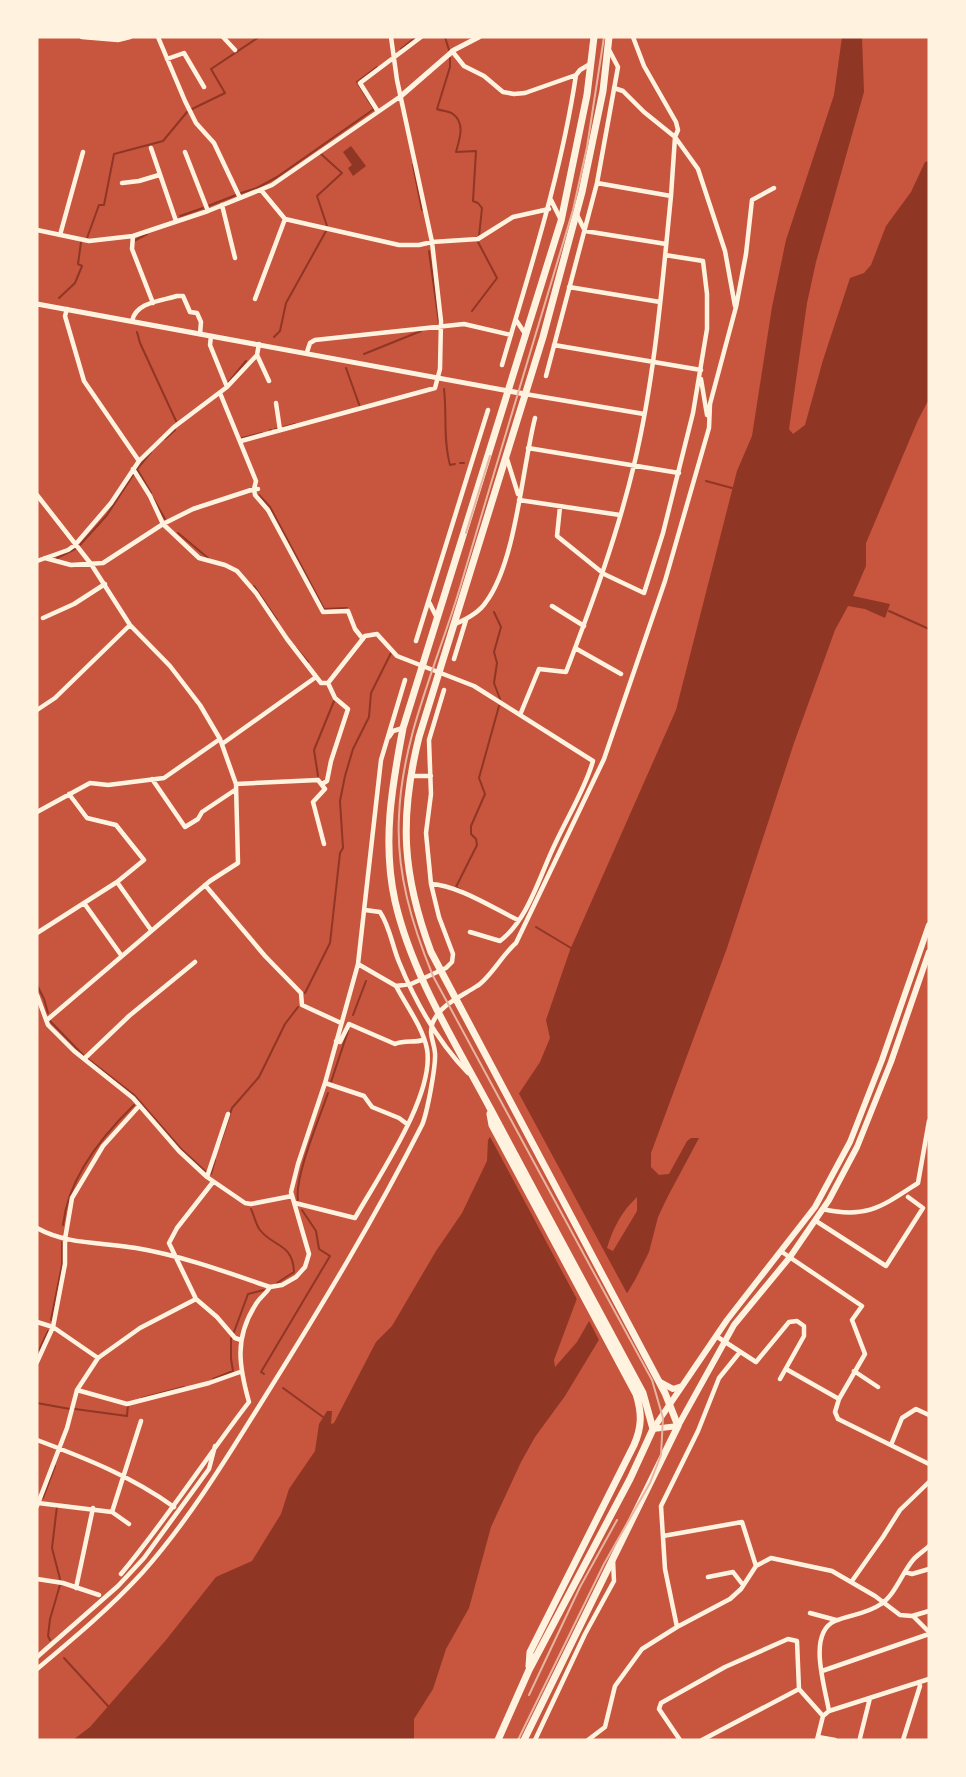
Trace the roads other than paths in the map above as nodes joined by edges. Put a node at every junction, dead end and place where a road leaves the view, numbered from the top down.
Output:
1 (82, 37) edge
2 (130, 37) edge
3 (158, 37) edge
4 (223, 37) edge
5 (391, 37) edge
6 (421, 37) edge
7 (479, 37) edge
8 (594, 37) edge
9 (609, 37) edge
10 (633, 37) edge
11 (608, 47) junction
12 (235, 50) dead end
13 (452, 51) junction
14 (395, 57) junction
15 (167, 60) junction
16 (592, 63) junction
17 (576, 75) junction
18 (204, 87) dead end
19 (614, 88) junction
20 (401, 96) junction
21 (377, 110) junction
22 (676, 137) junction
23 (151, 148) dead end
24 (83, 152) dead end
25 (185, 152) dead end
26 (159, 175) junction
27 (121, 183) dead end
28 (597, 183) junction
29 (774, 188) dead end
30 (261, 190) junction
31 (671, 196) junction
32 (240, 198) junction
33 (551, 200) junction
34 (222, 205) junction
35 (549, 209) junction
36 (208, 211) junction
37 (576, 212) junction
38 (285, 219) junction
39 (176, 221) junction
40 (561, 221) junction
41 (37, 230) edge
42 (585, 230) junction
43 (60, 235) junction
44 (133, 236) junction
45 (432, 242) junction
46 (666, 244) junction
47 (665, 255) junction
48 (235, 258) dead end
49 (569, 287) junction
50 (256, 299) dead end
51 (660, 302) junction
52 (153, 303) junction
53 (37, 304) edge
54 (736, 307) junction
55 (67, 309) junction
56 (516, 320) junction
57 (132, 321) junction
58 (441, 326) junction
59 (558, 331) junction
60 (200, 334) junction
61 (511, 335) junction
62 (211, 336) junction
63 (526, 336) junction
64 (543, 337) junction
65 (260, 343) junction
66 (554, 345) junction
67 (307, 352) junction
68 (257, 355) junction
69 (654, 361) junction
70 (502, 365) dead end
71 (701, 370) junction
72 (546, 376) dead end
73 (437, 377) junction
74 (269, 381) dead end
75 (227, 387) junction
76 (508, 390) junction
77 (220, 393) junction
78 (525, 394) junction
79 (276, 403) dead end
80 (488, 410) dead end
81 (644, 414) junction
82 (535, 418) dead end
83 (709, 428) junction
84 (280, 430) junction
85 (241, 440) junction
86 (528, 447) junction
87 (505, 455) junction
88 (486, 459) junction
89 (139, 461) junction
90 (634, 465) junction
91 (470, 466) junction
92 (133, 469) junction
93 (678, 473) junction
94 (256, 489) junction
95 (37, 495) edge
96 (519, 498) junction
97 (560, 507) junction
98 (620, 515) junction
99 (163, 524) junction
100 (75, 545) junction
101 (45, 558) junction
102 (37, 561) edge
103 (91, 564) junction
104 (604, 574) junction
105 (105, 584) junction
106 (429, 602) junction
107 (552, 606) dead end
108 (43, 618) dead end
109 (437, 619) junction
110 (466, 620) junction
111 (454, 624) junction
112 (130, 625) junction
113 (583, 626) junction
114 (363, 639) junction
115 (416, 641) dead end
116 (575, 649) junction
117 (454, 659) dead end
118 (422, 666) junction
119 (439, 671) junction
120 (621, 674) dead end
121 (316, 677) junction
122 (405, 680) dead end
123 (328, 683) junction
124 (444, 690) dead end
125 (37, 710) edge
126 (520, 715) junction
127 (403, 728) junction
128 (386, 741) junction
129 (221, 742) junction
130 (410, 776) junction
131 (431, 776) junction
132 (152, 779) junction
133 (322, 784) junction
134 (236, 787) junction
135 (69, 794) junction
136 (37, 812) edge
137 (324, 844) dead end
138 (117, 882) junction
139 (205, 884) junction
140 (431, 884) junction
141 (84, 903) junction
142 (365, 910) junction
143 (518, 920) junction
144 (929, 925) edge
145 (151, 930) junction
146 (470, 932) dead end
147 (37, 933) edge
148 (929, 953) edge
149 (121, 955) junction
150 (195, 962) dead end
151 (358, 964) junction
152 (396, 986) junction
153 (37, 995) edge
154 (47, 1020) junction
155 (341, 1023) junction
156 (423, 1040) junction
157 (337, 1041) junction
158 (84, 1059) junction
159 (475, 1081) junction
160 (326, 1083) junction
161 (487, 1102) junction
162 (139, 1106) junction
163 (228, 1114) dead end
164 (929, 1121) edge
165 (407, 1125) junction
166 (927, 1151) edge
167 (207, 1177) junction
168 (213, 1182) junction
169 (292, 1196) junction
170 (908, 1198) dead end
171 (295, 1203) junction
172 (815, 1207) junction
173 (825, 1209) junction
174 (816, 1221) junction
175 (37, 1228) edge
176 (65, 1239) junction
177 (782, 1252) junction
178 (177, 1256) junction
179 (789, 1257) junction
180 (270, 1287) junction
181 (196, 1299) junction
182 (37, 1322) edge
183 (52, 1327) junction
184 (716, 1336) junction
185 (241, 1340) junction
186 (724, 1342) junction
187 (740, 1352) junction
188 (98, 1358) junction
189 (37, 1363) edge
190 (786, 1369) junction
191 (854, 1371) junction
192 (240, 1372) junction
193 (780, 1379) dead end
194 (683, 1386) junction
195 (878, 1387) dead end
196 (77, 1390) junction
197 (666, 1390) junction
198 (839, 1399) junction
199 (670, 1405) junction
200 (929, 1406) edge
201 (926, 1414) edge
202 (141, 1421) dead end
203 (678, 1426) junction
204 (653, 1429) junction
205 (37, 1440) edge
206 (891, 1445) junction
207 (215, 1446) junction
208 (59, 1448) junction
209 (929, 1464) edge
210 (123, 1477) junction
211 (929, 1482) edge
212 (37, 1504) edge
213 (174, 1507) junction
214 (93, 1508) junction
215 (112, 1512) junction
216 (130, 1524) dead end
217 (663, 1536) junction
218 (929, 1546) edge
219 (613, 1559) junction
220 (756, 1566) junction
221 (929, 1569) edge
222 (905, 1572) junction
223 (121, 1574) dead end
224 (708, 1577) dead end
225 (37, 1579) edge
226 (852, 1581) junction
227 (743, 1585) junction
228 (76, 1588) junction
229 (99, 1595) dead end
230 (883, 1604) junction
231 (929, 1611) edge
232 (810, 1613) dead end
233 (912, 1616) junction
234 (836, 1620) junction
235 (677, 1628) junction
236 (929, 1633) edge
237 (565, 1654) junction
238 (37, 1657) edge
239 (571, 1662) junction
240 (37, 1669) edge
241 (529, 1670) junction
242 (822, 1671) junction
243 (929, 1679) edge
244 (919, 1682) junction
245 (799, 1689) junction
246 (870, 1698) junction
247 (829, 1711) junction
248 (823, 1716) junction
249 (817, 1738) edge
250 (860, 1738) dead end
251 (498, 1740) edge
252 (524, 1740) edge
253 (535, 1740) edge
254 (588, 1740) edge
255 (680, 1740) edge
256 (702, 1740) edge
257 (835, 1740) edge
258 (903, 1740) edge

1 - 2 street
3 - 15 street
4 - 12 street
5 - 14 street
6 - 14 street
7 - 13 street
8 - 16 highway
9 - 11 highway
10 - 22 street
11 - 19 street
11 - 37 highway
13 - 17 street
13 - 20 street
14 - 20 street
14 - 21 street
15 - 18 street
15 - 32 street
16 - 17 street
16 - 40 highway
17 - 33 street
19 - 22 street
19 - 28 street
20 - 21 street
20 - 45 street
21 - 30 street
22 - 31 street
22 - 54 street
23 - 26 street
24 - 43 street
25 - 36 street
26 - 27 street
26 - 39 street
28 - 31 street
28 - 42 street
29 - 54 street
30 - 32 street
30 - 38 street
31 - 46 street
32 - 34 street
33 - 35 street
33 - 40 street
34 - 36 street
34 - 48 street
35 - 45 street
35 - 56 street
36 - 39 street
37 - 42 street
37 - 64 highway
38 - 45 street
38 - 50 street
39 - 44 street
40 - 63 highway
41 - 43 street
42 - 46 street
42 - 49 street
43 - 44 street
44 - 52 street
45 - 58 street
46 - 47 street
47 - 51 street
47 - 71 street
49 - 51 street
49 - 59 street
51 - 69 street
52 - 57 street
52 - 60 street
53 - 55 street
54 - 83 street
55 - 57 street
55 - 89 street
56 - 61 street
56 - 63 street
57 - 60 street
58 - 61 street
58 - 67 street
58 - 73 street
59 - 64 street
59 - 66 street
60 - 62 street
61 - 70 street
62 - 65 street
62 - 75 street
63 - 76 highway
64 - 78 highway
65 - 67 street
65 - 68 street
66 - 69 street
66 - 72 street
67 - 73 street
68 - 74 street
68 - 75 street
69 - 71 street
69 - 81 street
71 - 83 street
71 - 93 street
73 - 76 street
73 - 84 street
75 - 77 street
76 - 78 street
76 - 88 highway
77 - 85 street
77 - 89 street
78 - 81 street
78 - 87 highway
79 - 84 street
80 - 91 street
81 - 90 street
82 - 86 street
83 - 240 street
84 - 85 street
85 - 94 street
86 - 90 street
86 - 96 street
87 - 96 street
87 - 111 highway
88 - 91 street
88 - 109 highway
89 - 92 street
90 - 93 street
90 - 98 street
91 - 106 street
92 - 99 street
92 - 100 street
93 - 104 street
94 - 99 street
94 - 114 street
95 - 100 street
96 - 97 street
96 - 110 street
97 - 98 street
97 - 104 street
98 - 104 street
99 - 103 street
99 - 121 street
100 - 101 street
100 - 103 street
101 - 102 street
101 - 103 street
103 - 105 street
104 - 113 street
105 - 108 street
105 - 112 street
106 - 109 street
106 - 115 street
107 - 113 street
109 - 118 highway
110 - 111 street
110 - 117 street
111 - 119 highway
112 - 125 street
112 - 129 street
113 - 116 street
114 - 118 street
114 - 123 street
116 - 120 street
116 - 126 street
118 - 119 street
118 - 127 highway
119 - 126 street
119 - 130 highway
121 - 123 street
121 - 129 street
122 - 128 street
123 - 133 street
124 - 131 street
126 - 143 street
127 - 128 street
127 - 159 highway
128 - 142 street
129 - 132 street
129 - 134 street
130 - 131 street
130 - 197 highway
131 - 140 street
132 - 134 street
132 - 135 street
133 - 134 street
133 - 137 street
134 - 139 street
135 - 136 street
135 - 138 street
138 - 141 street
138 - 145 street
139 - 145 street
139 - 155 street
140 - 143 street
140 - 152 street
141 - 147 street
141 - 149 street
142 - 151 street
142 - 159 street
143 - 146 street
144 - 172 main road
145 - 149 street
148 - 173 main road
149 - 154 street
150 - 158 street
151 - 152 street
151 - 155 street
152 - 156 street
153 - 154 street
154 - 158 street
155 - 157 street
156 - 157 street
156 - 165 street
157 - 160 street
158 - 162 street
159 - 161 highway
160 - 165 street
160 - 169 street
161 - 204 highway
161 - 241 highway
162 - 167 street
162 - 176 street
163 - 167 street
164 - 166 street
165 - 171 street
166 - 173 street
167 - 168 street
168 - 169 street
168 - 178 street
169 - 171 street
170 - 174 street
171 - 180 street
172 - 173 street
172 - 177 main road
173 - 174 main road
174 - 179 main road
175 - 176 street
176 - 178 street
176 - 183 street
177 - 179 street
177 - 184 main road
178 - 180 street
178 - 181 street
179 - 186 main road
179 - 191 street
180 - 185 street
181 - 185 street
181 - 188 street
182 - 183 street
183 - 188 street
183 - 189 street
184 - 186 street
184 - 194 main road
185 - 192 street
186 - 187 street
186 - 203 main road
187 - 190 street
187 - 217 street
188 - 196 street
190 - 193 street
190 - 198 street
191 - 195 street
191 - 198 street
192 - 196 street
192 - 207 street
194 - 197 main road
194 - 199 main road
196 - 208 street
197 - 199 highway
198 - 206 street
199 - 203 highway
199 - 204 main road
200 - 201 street
201 - 206 street
202 - 210 street
203 - 204 main road
203 - 219 highway
204 - 241 highway
205 - 208 street
206 - 209 street
207 - 213 street
207 - 238 street
208 - 210 street
208 - 212 street
210 - 213 street
210 - 215 street
211 - 226 street
212 - 214 street
213 - 223 street
214 - 215 street
214 - 228 street
215 - 216 street
217 - 220 street
217 - 235 street
218 - 222 street
219 - 237 highway
219 - 239 street
220 - 226 street
220 - 227 street
221 - 222 street
222 - 230 street
224 - 227 street
225 - 228 street
226 - 230 street
227 - 235 street
228 - 229 street
230 - 233 street
230 - 234 street
231 - 233 street
232 - 234 street
233 - 236 street
234 - 242 street
235 - 254 street
236 - 242 street
237 - 239 street
237 - 252 highway
239 - 253 street
241 - 251 highway
242 - 247 street
243 - 244 street
244 - 246 street
244 - 258 street
245 - 248 street
245 - 255 street
245 - 256 street
246 - 247 street
246 - 250 street
247 - 248 street
248 - 249 street
249 - 257 street

